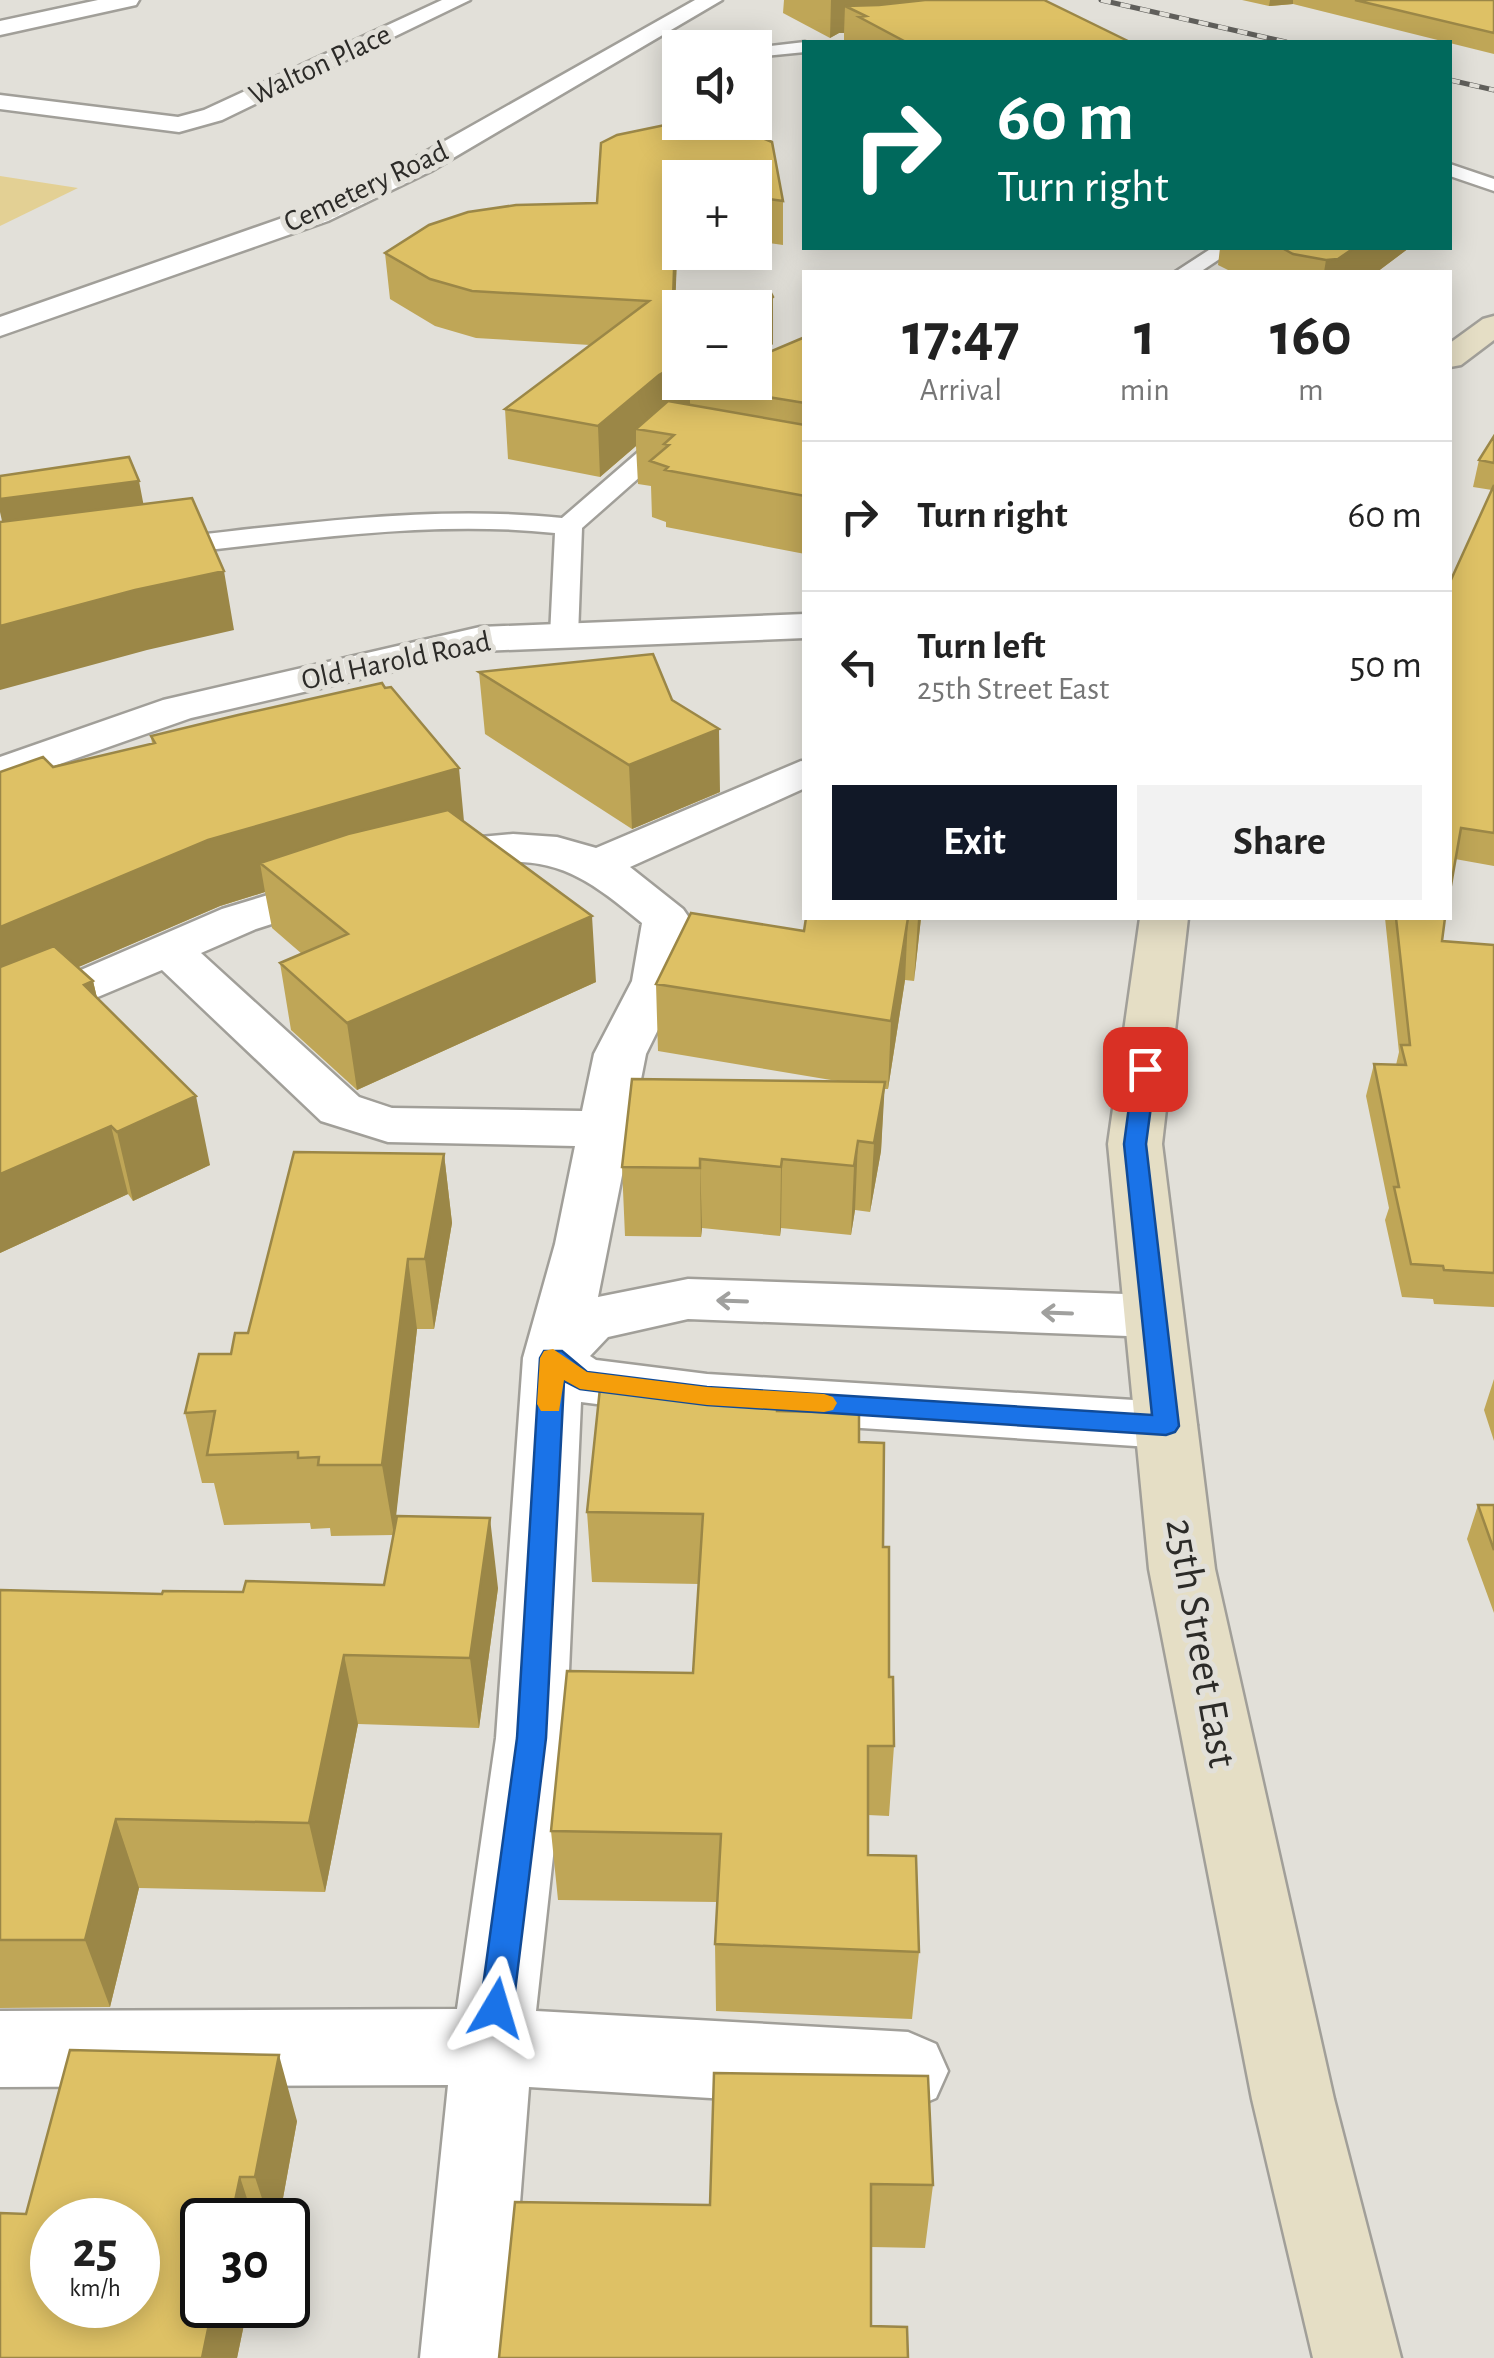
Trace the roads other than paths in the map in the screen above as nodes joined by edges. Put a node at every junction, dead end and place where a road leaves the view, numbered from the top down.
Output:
1 (128, 0) edge
2 (459, 0) edge
3 (711, 0) edge
4 (0, 28) edge
5 (802, 46) edge
6 (772, 50) edge
7 (0, 102) edge
8 (1452, 171) edge
9 (1494, 186) edge
10 (1223, 250) edge
11 (1189, 270) edge
12 (1494, 325) edge
13 (0, 327) edge
14 (1452, 356) edge
15 (698, 414) edge
16 (663, 444) junction
17 (698, 450) edge
18 (569, 527) junction
19 (142, 550) edge
20 (802, 626) edge
21 (564, 636) junction
22 (0, 772) edge
23 (801, 774) dead end
24 (596, 865) junction
25 (1164, 920) edge
26 (168, 949) junction
27 (0, 1023) edge
28 (606, 1129) junction
29 (1154, 1316) junction
30 (553, 1358) junction
31 (1166, 1426) junction
32 (492, 2047) junction
33 (0, 2048) edge
34 (908, 2071) edge
35 (464, 2358) edge
36 (1356, 2358) edge

1 - 4 street
2 - 7 street, Walton Place
3 - 13 street, Cemetery Road
5 - 6 lane
8 - 9 lane
10 - 11 lane
12 - 14 main road
15 - 16 lane
16 - 17 lane
16 - 18 lane
18 - 19 lane
18 - 21 lane
20 - 21 street, Old Harold Road
21 - 22 street, Old Harold Road
23 - 24 street
24 - 26 street
24 - 28 street
25 - 29 main road, 25th Street East
26 - 27 street
26 - 28 street
28 - 30 street
29 -> 30 street
29 - 31 main road, 25th Street East
30 - 31 street
30 - 32 street
31 - 36 main road, 25th Street East
32 - 33 street
32 - 34 street
32 - 35 street

